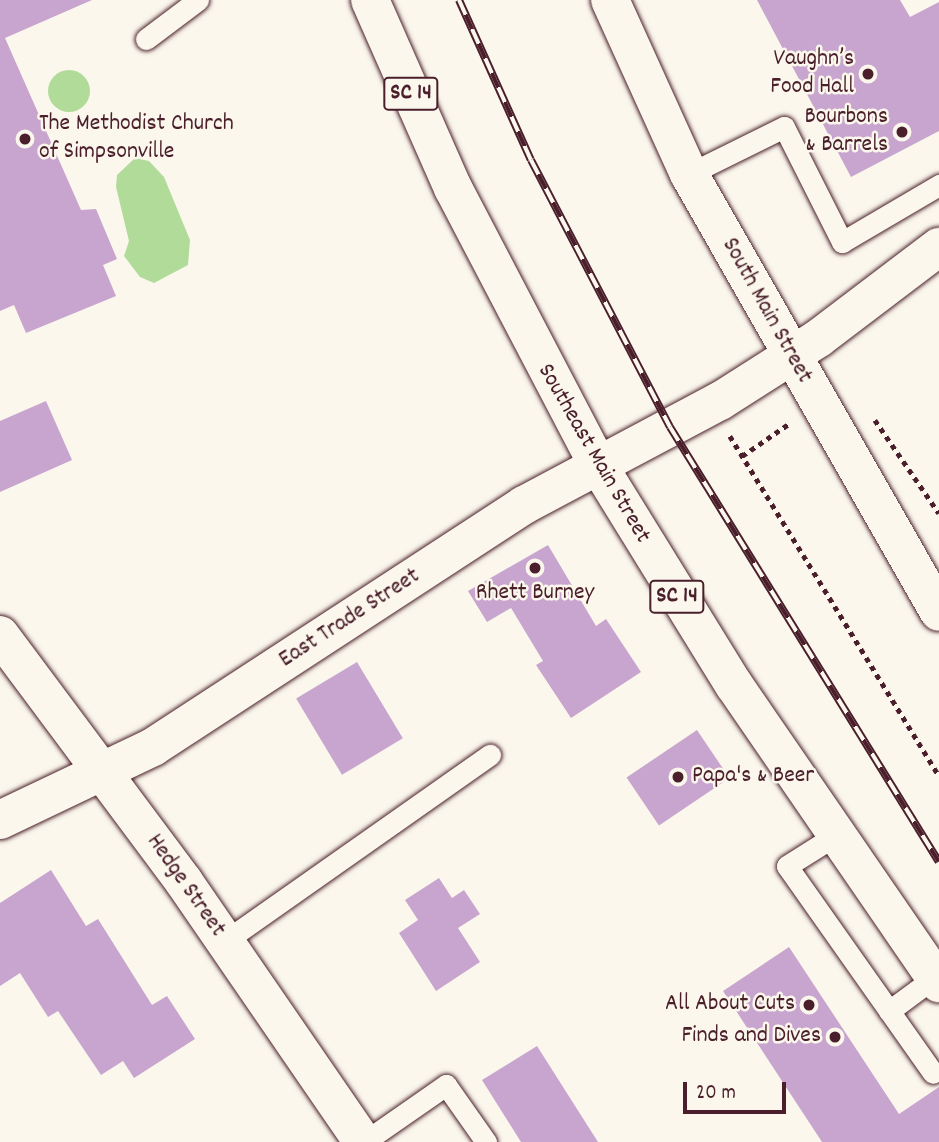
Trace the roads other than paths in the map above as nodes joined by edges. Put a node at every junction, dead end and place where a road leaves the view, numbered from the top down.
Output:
1 (198, 0) edge
2 (370, 0) edge
3 (610, 0) edge
4 (146, 38) dead end
5 (688, 174) junction
6 (939, 185) edge
7 (939, 247) edge
8 (792, 354) junction
9 (598, 465) junction
10 (939, 612) edge
11 (0, 635) edge
12 (490, 755) dead end
13 (101, 769) junction
14 (0, 820) edge
15 (836, 835) junction
16 (225, 941) junction
17 (937, 980) edge
18 (889, 1012) junction
19 (933, 1073) dead end
20 (363, 1142) edge
21 (486, 1142) edge

1 - 4 lane
2 - 9 street, Southeast Main Street / SC 14
3 - 5 street, South Main Street
5 - 6 lane
5 - 8 street, South Main Street
7 - 8 street, East Trade Street
8 - 9 street, East Trade Street
8 - 10 street, South Main Street
9 - 13 street, East Trade Street
9 - 15 street, Southeast Main Street / SC 14
11 - 13 street, Hedge Street
12 - 16 lane
13 - 14 street, East Trade Street
13 - 16 street, Hedge Street
15 - 17 street, Southeast Main Street / SC 14
15 - 18 lane
16 - 20 street, Hedge Street
17 - 18 lane
18 - 19 lane
20 - 21 lane

